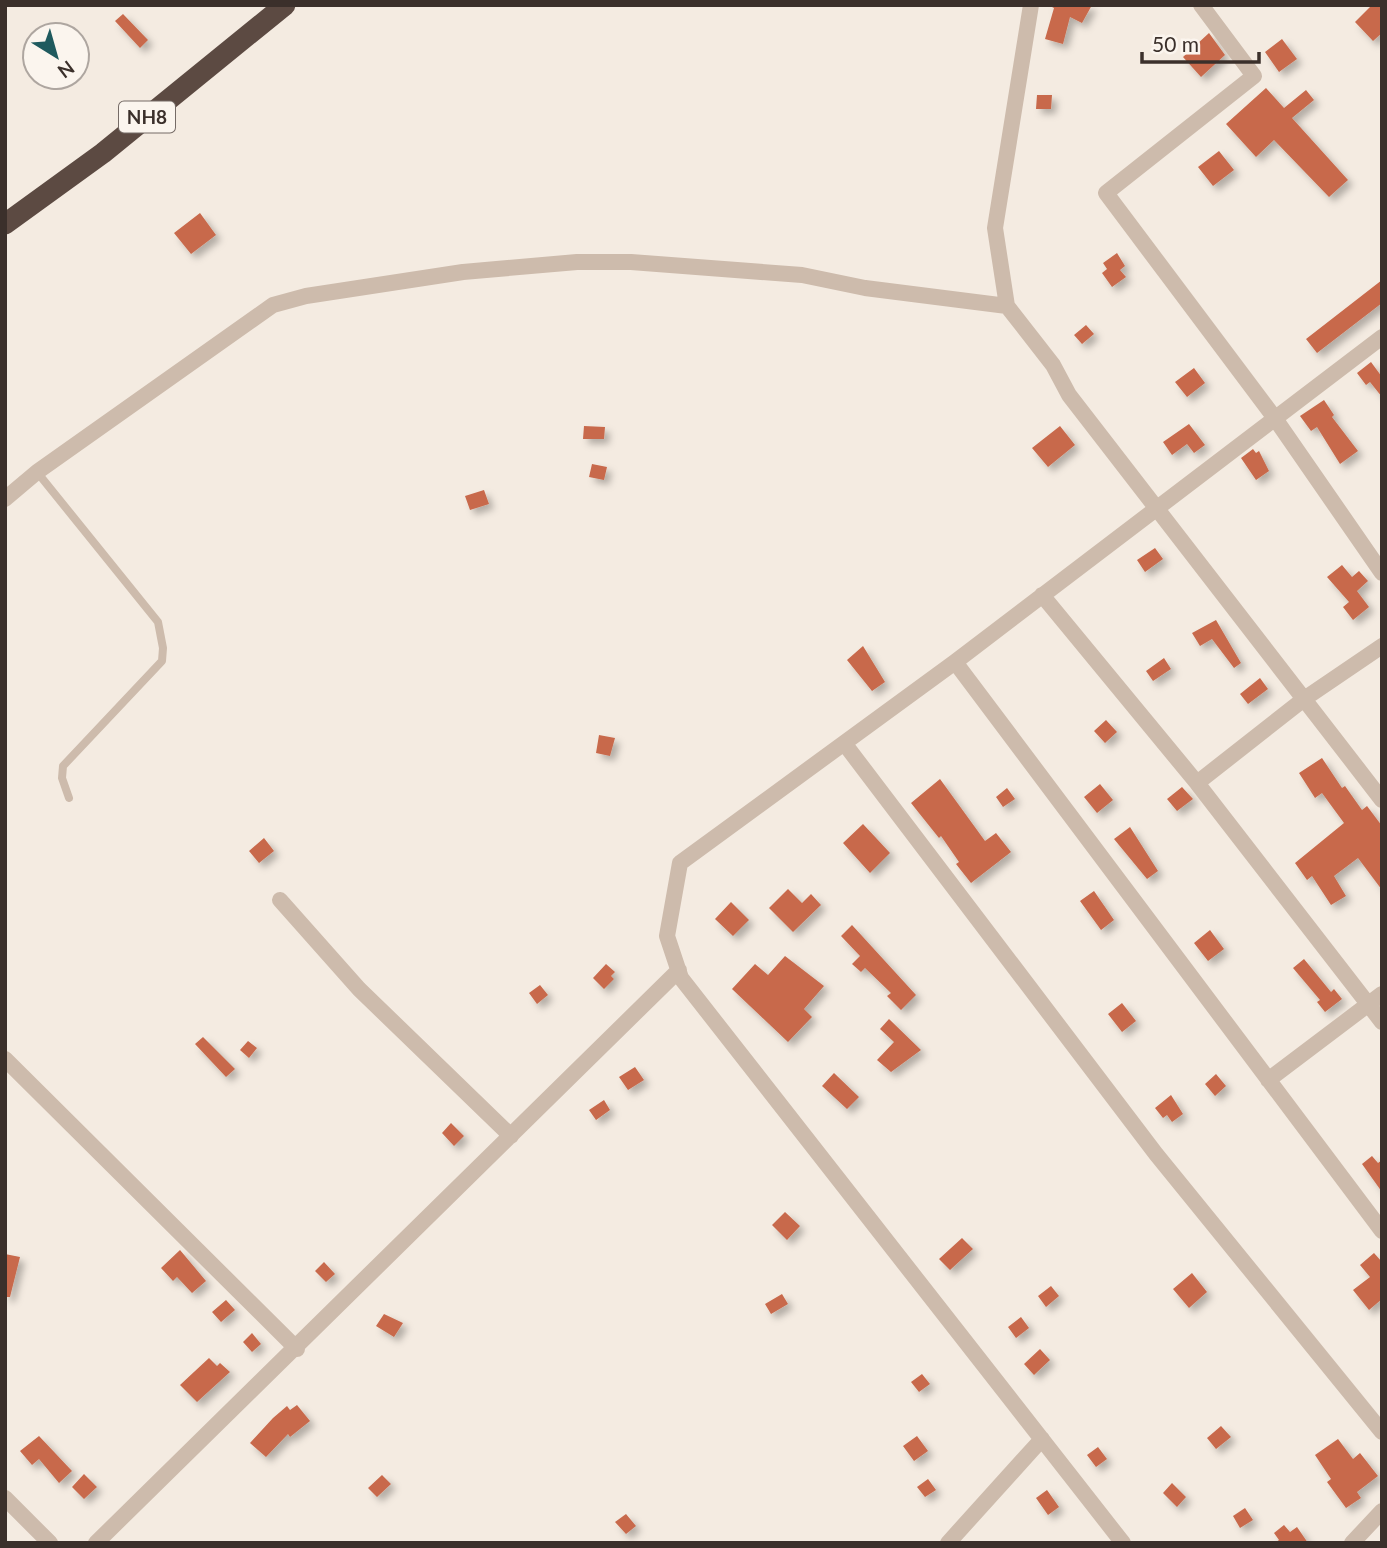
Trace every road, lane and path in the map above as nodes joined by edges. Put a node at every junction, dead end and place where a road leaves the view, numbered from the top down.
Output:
1 (285, 5) edge
2 (1031, 5) edge
3 (1201, 5) edge
4 (5, 223) edge
5 (1006, 306) junction
6 (1376, 341) edge
7 (1382, 359) edge
8 (1274, 417) junction
9 (37, 472) junction
10 (5, 499) edge
11 (1157, 506) junction
12 (1382, 573) edge
13 (1042, 595) junction
14 (1382, 646) edge
15 (955, 662) junction
16 (1304, 699) junction
17 (844, 743) junction
18 (1197, 783) junction
19 (69, 798) dead end
20 (1382, 800) edge
21 (280, 900) dead end
22 (679, 970) junction
23 (1382, 994) edge
24 (1368, 1005) junction
25 (1382, 1022) edge
26 (5, 1059) edge
27 (1268, 1080) junction
28 (511, 1136) junction
29 (1382, 1231) edge
30 (297, 1349) junction
31 (1382, 1432) edge
32 (1042, 1439) junction
33 (5, 1498) edge
34 (1382, 1511) edge
35 (50, 1543) edge
36 (96, 1543) edge
37 (948, 1543) edge
38 (1123, 1543) edge
39 (1352, 1543) edge

1 - 4 highway, NH8
2 - 5 street
3 - 8 street
5 - 9 street
5 - 11 street
6 - 7 street
6 - 8 street
8 - 11 street
8 - 12 street
9 - 10 street
9 - 19 lane
11 - 13 street
11 - 16 street
13 - 15 street
13 - 18 street
14 - 16 street
15 - 17 street
15 - 27 street
16 - 18 street
16 - 20 street
17 - 22 street
17 - 31 street
18 - 24 street
21 - 28 street
22 - 28 street
22 - 32 street
23 - 24 street
24 - 25 street
24 - 27 street
26 - 30 street
27 - 29 street
28 - 30 street
30 - 36 street
32 - 37 street
32 - 38 street
33 - 35 street
34 - 39 street

